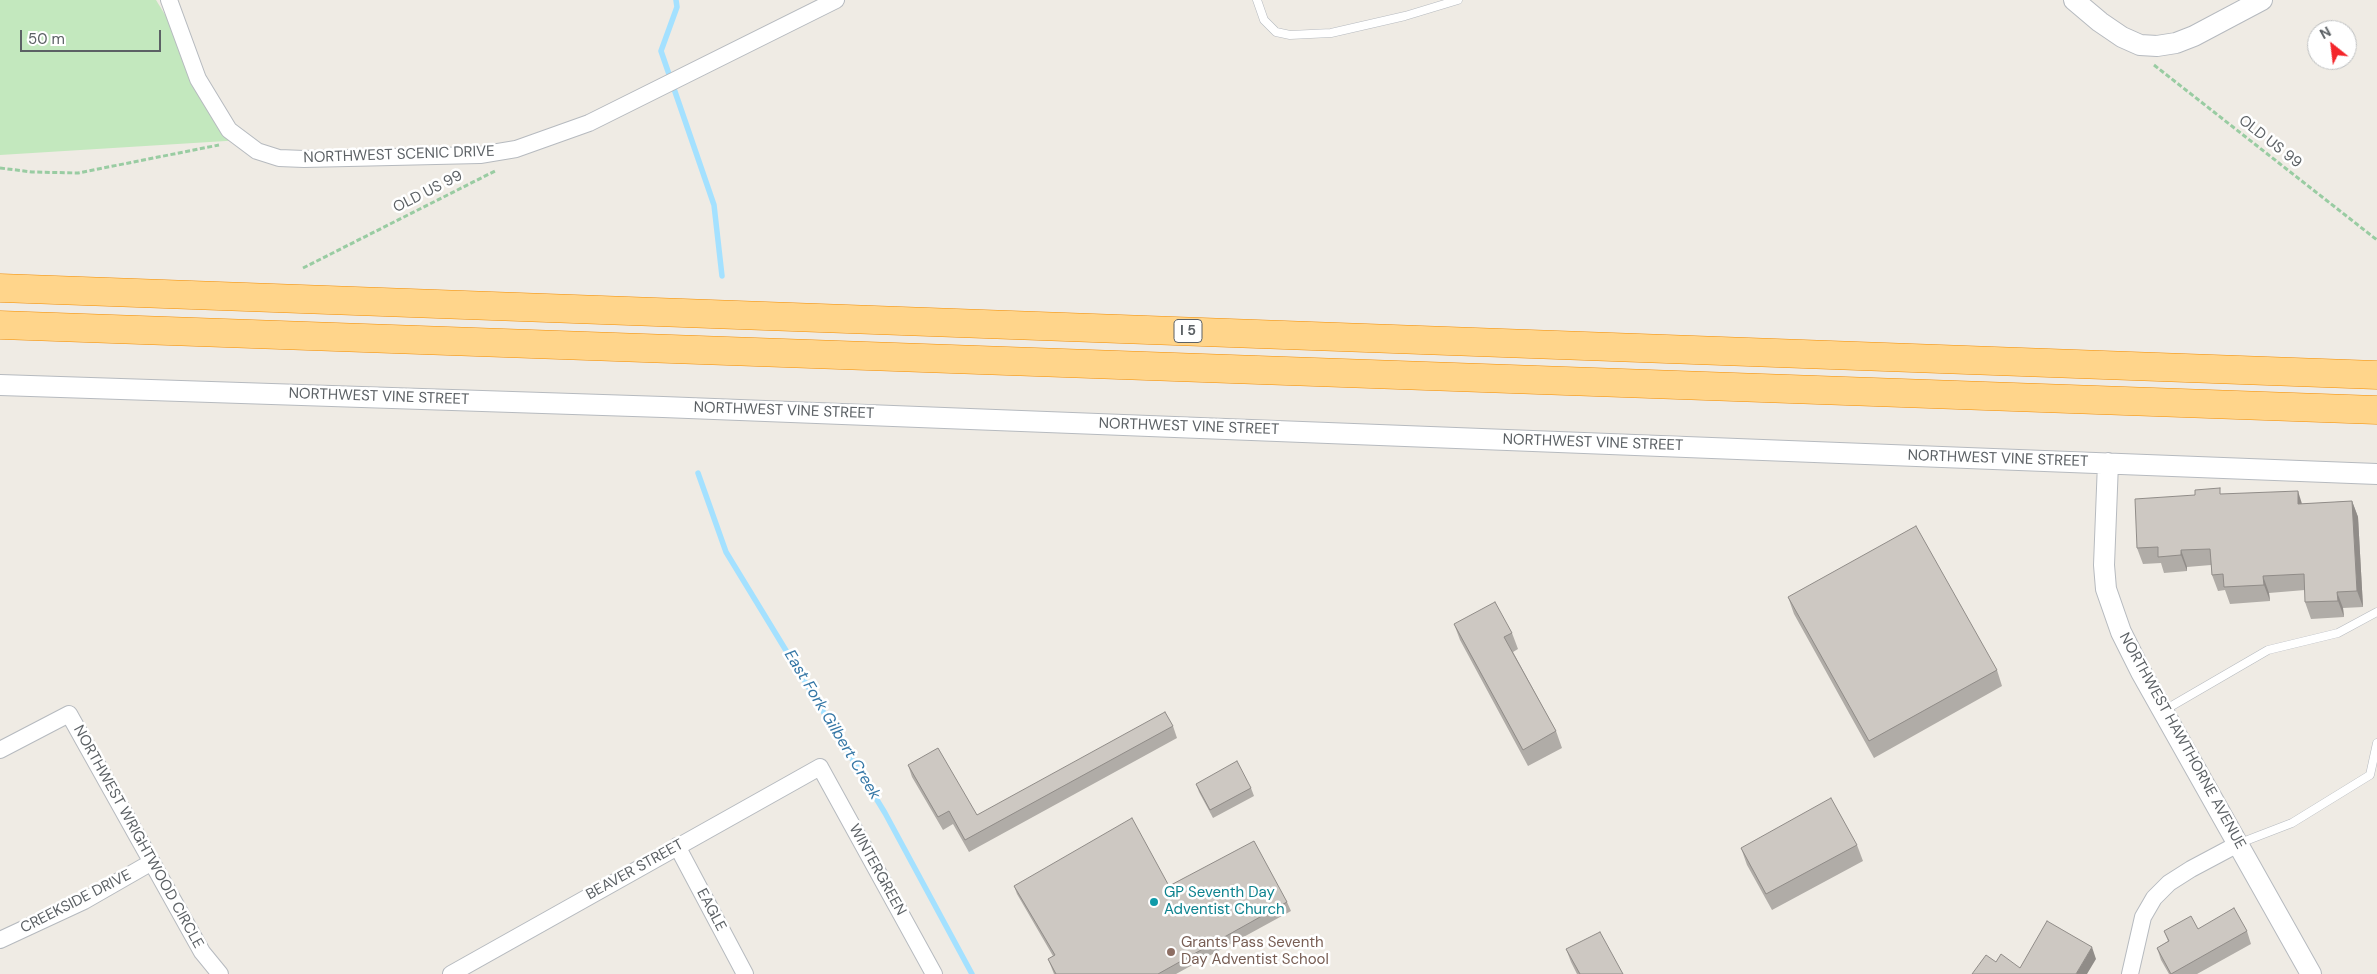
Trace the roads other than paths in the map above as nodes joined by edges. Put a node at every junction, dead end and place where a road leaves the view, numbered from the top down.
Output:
1 (169, 0) edge
2 (836, 0) edge
3 (1257, 0) edge
4 (1458, 0) edge
5 (2074, 0) edge
6 (2262, 0) edge
7 (0, 288) edge
8 (0, 325) edge
9 (2377, 375) edge
10 (0, 385) edge
11 (2377, 410) edge
12 (2108, 463) junction
13 (2377, 474) edge
14 (2377, 612) edge
15 (2163, 711) junction
16 (2377, 743) edge
17 (0, 750) edge
18 (820, 767) joint
19 (2238, 844) junction
20 (677, 846) junction
21 (152, 862) junction
22 (0, 940) edge
23 (474, 968) edge
24 (926, 972) edge
25 (220, 974) edge
26 (451, 974) edge
27 (745, 974) edge
28 (2130, 974) edge
29 (2311, 974) edge

1 - 2 street, NORTHWEST SCENIC DRIVE
3 - 4 lane
5 - 6 street
7 - 9 highway, I 5
8 - 11 highway
10 - 12 street, NORTHWEST VINE STREET
12 - 13 street, NORTHWEST VINE STREET
12 - 15 street, NORTHWEST HAWTHORNE AVENUE
14 - 15 lane
15 - 19 street, NORTHWEST HAWTHORNE AVENUE
16 - 19 lane
17 - 21 street, NORTHWEST WRIGHTWOOD CIRCLE
18 - 20 street, BEAVER STREET
18 - 24 street, WINTERGREEN
19 - 28 street
19 - 29 street, NORTHWEST HAWTHORNE AVENUE
20 - 23 street, BEAVER STREET
20 - 27 street, EAGLE
21 - 22 street, CREEKSIDE DRIVE
21 - 25 street, NORTHWEST WRIGHTWOOD CIRCLE
23 - 26 street, BEAVER STREET

